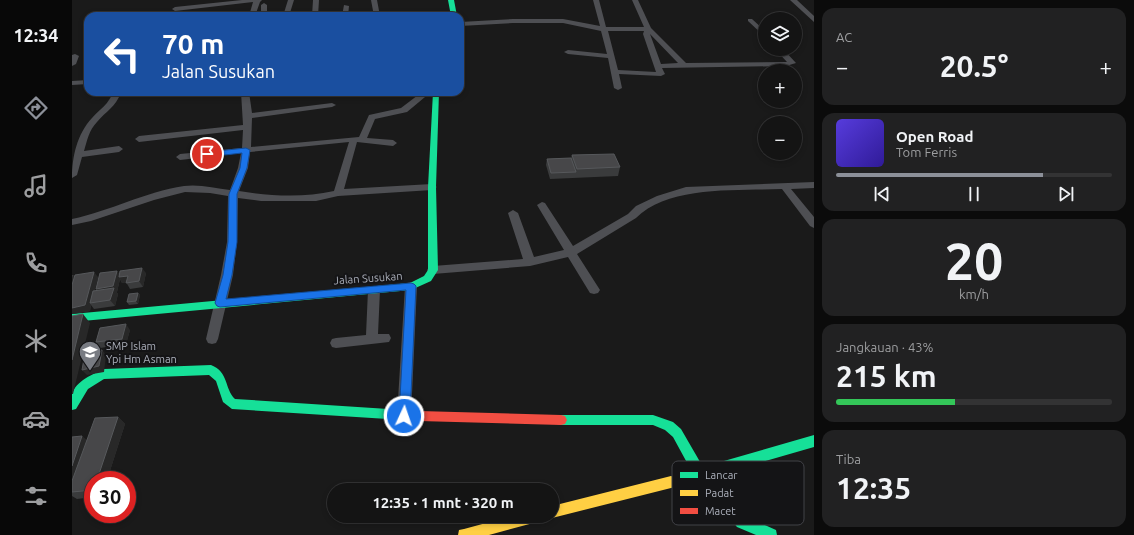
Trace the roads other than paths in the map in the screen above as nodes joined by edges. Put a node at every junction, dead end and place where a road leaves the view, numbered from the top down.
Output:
1 (258, 0) edge
2 (291, 0) edge
3 (316, 0) edge
4 (374, 0) edge
5 (451, 0) edge
6 (596, 0) edge
7 (635, 0) edge
8 (793, 0) edge
9 (223, 2) edge
10 (264, 5) dead end
11 (346, 6) dead end
12 (175, 9) dead end
13 (254, 12) edge
14 (264, 12) edge
15 (287, 12) edge
16 (315, 12) edge
17 (345, 12) edge
18 (376, 12) edge
19 (453, 12) edge
20 (750, 20) dead end
21 (814, 20) edge
22 (464, 24) edge
23 (758, 28) edge
24 (603, 29) junction
25 (648, 29) junction
26 (568, 52) dead end
27 (75, 56) dead end
28 (610, 56) junction
29 (786, 56) edge
30 (72, 64) edge
31 (657, 66) junction
32 (686, 66) junction
33 (615, 72) junction
34 (84, 82) edge
35 (72, 83) edge
36 (618, 88) dead end
37 (116, 96) edge
38 (246, 96) edge
39 (422, 96) edge
40 (436, 96) edge
41 (332, 105) dead end
42 (248, 116) junction
43 (247, 127) junction
44 (140, 139) dead end
45 (358, 139) junction
46 (393, 143) dead end
47 (119, 149) dead end
48 (246, 150) junction
49 (78, 155) junction
50 (180, 157) dead end
51 (72, 174) edge
52 (814, 185) edge
53 (784, 186) junction
54 (432, 187) junction
55 (338, 193) junction
56 (233, 194) junction
57 (542, 205) dead end
58 (513, 213) dead end
59 (72, 222) edge
60 (814, 224) edge
61 (570, 252) junction
62 (530, 262) junction
63 (433, 270) junction
64 (411, 286) junction
65 (374, 290) junction
66 (594, 290) dead end
67 (220, 303) junction
68 (72, 318) edge
69 (385, 338) dead end
70 (212, 339) dead end
71 (372, 339) junction
72 (336, 343) dead end
73 (72, 405) edge
74 (404, 416) junction
75 (814, 441) edge
76 (693, 461) edge
77 (745, 461) edge
78 (672, 481) edge
79 (559, 510) edge
80 (510, 523) edge
81 (749, 525) edge
82 (464, 535) edge
83 (771, 535) edge

1 - 9 street
1 - 13 street
2 - 15 street
3 - 16 street
4 - 18 street
5 - 19 main road
6 - 24 street
7 - 25 street
8 - 21 street
9 - 12 street
10 - 14 street
11 - 17 street
20 - 23 street
22 - 24 street
24 - 25 street
24 - 28 street
25 - 31 street
25 - 32 street
26 - 28 street
27 - 30 street
28 - 33 street
29 - 32 street
31 - 32 street
31 - 33 street
33 - 36 street
34 - 35 street
37 - 49 street
38 - 42 street
39 - 45 street
40 - 54 main road
41 - 42 street
42 - 43 street
43 - 44 street
43 - 48 street
45 - 46 street
45 - 48 street
45 - 55 street
47 - 49 street
48 - 50 street
48 - 56 street
49 - 51 street
52 - 53 street
53 - 60 street
53 - 61 street
54 - 55 street
54 - 63 main road
55 - 56 street
56 - 59 street
56 - 67 street
57 - 61 street
58 - 62 street
61 - 62 street
61 - 66 street
62 - 63 street
63 - 64 main road, Jalan Susukan
64 - 65 main road, Jalan Susukan
64 - 74 street
65 - 67 main road, Jalan Susukan
65 - 71 street
67 - 68 main road, Jalan Susukan
67 - 70 street
69 - 71 street
71 - 72 street
73 - 74 main road
74 - 76 main road
75 - 77 main road
78 - 79 main road
80 - 82 main road
81 - 83 main road

